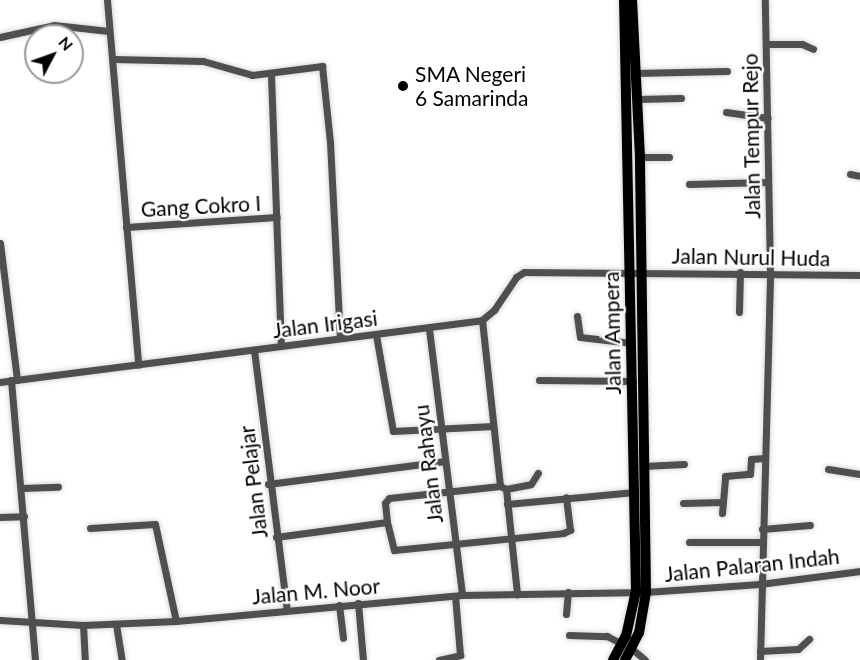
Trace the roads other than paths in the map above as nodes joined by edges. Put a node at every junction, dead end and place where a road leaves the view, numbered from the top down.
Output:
1 (107, 0) edge
2 (624, 0) edge
3 (632, 0) edge
4 (765, 0) edge
5 (109, 31) junction
6 (0, 37) edge
7 (766, 44) junction
8 (813, 49) dead end
9 (112, 60) junction
10 (727, 71) dead end
11 (635, 73) junction
12 (271, 75) junction
13 (681, 98) dead end
14 (637, 99) junction
15 (726, 112) dead end
16 (768, 118) junction
17 (640, 157) junction
18 (669, 158) dead end
19 (850, 174) dead end
20 (860, 176) edge
21 (768, 182) junction
22 (689, 184) dead end
23 (278, 218) junction
24 (126, 226) junction
25 (0, 243) edge
26 (637, 272) junction
27 (740, 272) junction
28 (770, 272) junction
29 (860, 275) edge
30 (739, 312) dead end
31 (577, 316) dead end
32 (482, 320) junction
33 (429, 329) junction
34 (376, 334) junction
35 (340, 338) junction
36 (281, 343) junction
37 (632, 343) junction
38 (254, 350) junction
39 (138, 365) junction
40 (14, 380) junction
41 (539, 380) dead end
42 (633, 381) junction
43 (0, 382) edge
44 (493, 426) junction
45 (440, 430) junction
46 (764, 458) junction
47 (444, 460) junction
48 (684, 464) dead end
49 (644, 466) junction
50 (828, 469) dead end
51 (538, 473) dead end
52 (750, 474) junction
53 (763, 474) junction
54 (860, 474) edge
55 (268, 484) junction
56 (58, 487) dead end
57 (503, 487) junction
58 (22, 488) junction
59 (447, 491) junction
60 (634, 492) junction
61 (566, 497) junction
62 (723, 502) junction
63 (507, 504) junction
64 (683, 504) dead end
65 (722, 513) dead end
66 (24, 516) junction
67 (0, 517) edge
68 (387, 522) junction
69 (810, 525) dead end
70 (90, 528) dead end
71 (762, 529) junction
72 (276, 537) junction
73 (509, 537) junction
74 (689, 542) dead end
75 (761, 542) junction
76 (453, 543) junction
77 (860, 571) edge
78 (760, 584) junction
79 (641, 591) junction
80 (568, 592) junction
81 (517, 594) junction
82 (459, 596) junction
83 (358, 603) junction
84 (339, 605) junction
85 (287, 610) junction
86 (566, 614) dead end
87 (0, 620) edge
88 (176, 621) junction
89 (33, 623) junction
90 (116, 624) junction
91 (83, 625) junction
92 (569, 635) dead end
93 (343, 638) dead end
94 (809, 639) dead end
95 (627, 647) junction
96 (760, 651) junction
97 (35, 660) edge
98 (85, 660) edge
99 (122, 660) edge
100 (363, 660) edge
101 (441, 660) edge
102 (613, 660) edge
103 (625, 660) edge
104 (645, 660) edge
105 (760, 660) edge

1 - 5 street
2 - 26 main road, Jalan Ampera
3 - 11 main road, Jalan Ampera
4 - 7 street, Jalan Tempur Rejo
5 - 6 street
5 - 9 street
7 - 8 street
7 - 16 street, Jalan Tempur Rejo
9 - 12 street
9 - 24 street
10 - 11 street
11 - 14 main road, Jalan Ampera
12 - 23 street
12 - 35 street
13 - 14 street
14 - 17 main road, Jalan Ampera
15 - 16 street
16 - 21 street, Jalan Tempur Rejo
17 - 18 street
17 - 26 main road, Jalan Ampera
19 - 20 street
21 - 22 street
21 - 28 street, Jalan Tempur Rejo
23 - 24 street, Gang Cokro I
23 - 36 street
24 - 39 street
25 - 40 street
26 - 27 street, Jalan Nurul Huda
26 - 32 street
26 - 37 main road, Jalan Ampera
26 - 49 main road, Jalan Ampera
27 - 28 street, Jalan Nurul Huda
27 - 30 street
28 - 29 street, Jalan Nurul Huda
28 - 46 street, Jalan Tempur Rejo
31 - 37 street
32 - 33 street, Jalan Irigasi
32 - 44 street
33 - 34 street, Jalan Irigasi
33 - 45 street, Jalan Rahayu
34 - 35 street, Jalan Irigasi
34 - 45 street
35 - 36 street, Jalan Irigasi
36 - 38 street, Jalan Irigasi
37 - 42 main road, Jalan Ampera
38 - 39 street, Jalan Irigasi
38 - 55 street, Jalan Pelajar
39 - 40 street, Jalan Irigasi
40 - 43 street, Jalan Irigasi
40 - 58 street
41 - 42 street
42 - 60 main road, Jalan Ampera
44 - 45 street
44 - 57 street
45 - 47 street, Jalan Rahayu
46 - 52 street
46 - 53 street, Jalan Tempur Rejo
47 - 55 street
47 - 59 street, Jalan Rahayu
48 - 49 street
49 - 79 main road, Jalan Ampera
50 - 54 street
51 - 57 street
52 - 53 street
52 - 62 street
53 - 71 street, Jalan Tempur Rejo
55 - 72 street, Jalan Pelajar
56 - 58 street
57 - 59 street
57 - 63 street
58 - 66 street
59 - 68 street
59 - 76 street, Jalan Rahayu
60 - 61 street
60 - 79 main road, Jalan Ampera
61 - 63 street
61 - 73 street
62 - 64 street
62 - 65 street
63 - 73 street
66 - 67 street
66 - 89 street
68 - 72 street
68 - 76 street
69 - 71 street
70 - 88 street
71 - 75 street, Jalan Tempur Rejo
72 - 85 street, Jalan Pelajar
73 - 76 street
73 - 81 street
74 - 75 street
75 - 78 street, Jalan Tempur Rejo
76 - 82 street, Jalan Rahayu
77 - 78 street, Jalan Palaran Indah
78 - 79 street, Jalan Palaran Indah
78 - 96 street, Jalan Tempur Rejo
79 - 80 street, Jalan M. Noor
79 - 95 main road, Jalan Ampera
80 - 81 street, Jalan M. Noor
80 - 86 street
81 - 82 street, Jalan M. Noor
82 - 83 street, Jalan M. Noor
82 - 101 street, Jalan Rahayu
83 - 84 street, Jalan M. Noor
83 - 100 street
84 - 85 street, Jalan M. Noor
84 - 93 street
85 - 88 street, Jalan M. Noor
87 - 89 street, Jalan M. Noor
88 - 90 street, Jalan M. Noor
89 - 91 street, Jalan M. Noor
89 - 97 street
90 - 91 street, Jalan M. Noor
90 - 99 street
91 - 98 street
92 - 95 street
94 - 96 street
95 - 102 main road, Jalan Ampera
95 - 103 main road, Jalan Ampera
95 - 104 street
96 - 105 street, Jalan Tempur Rejo

